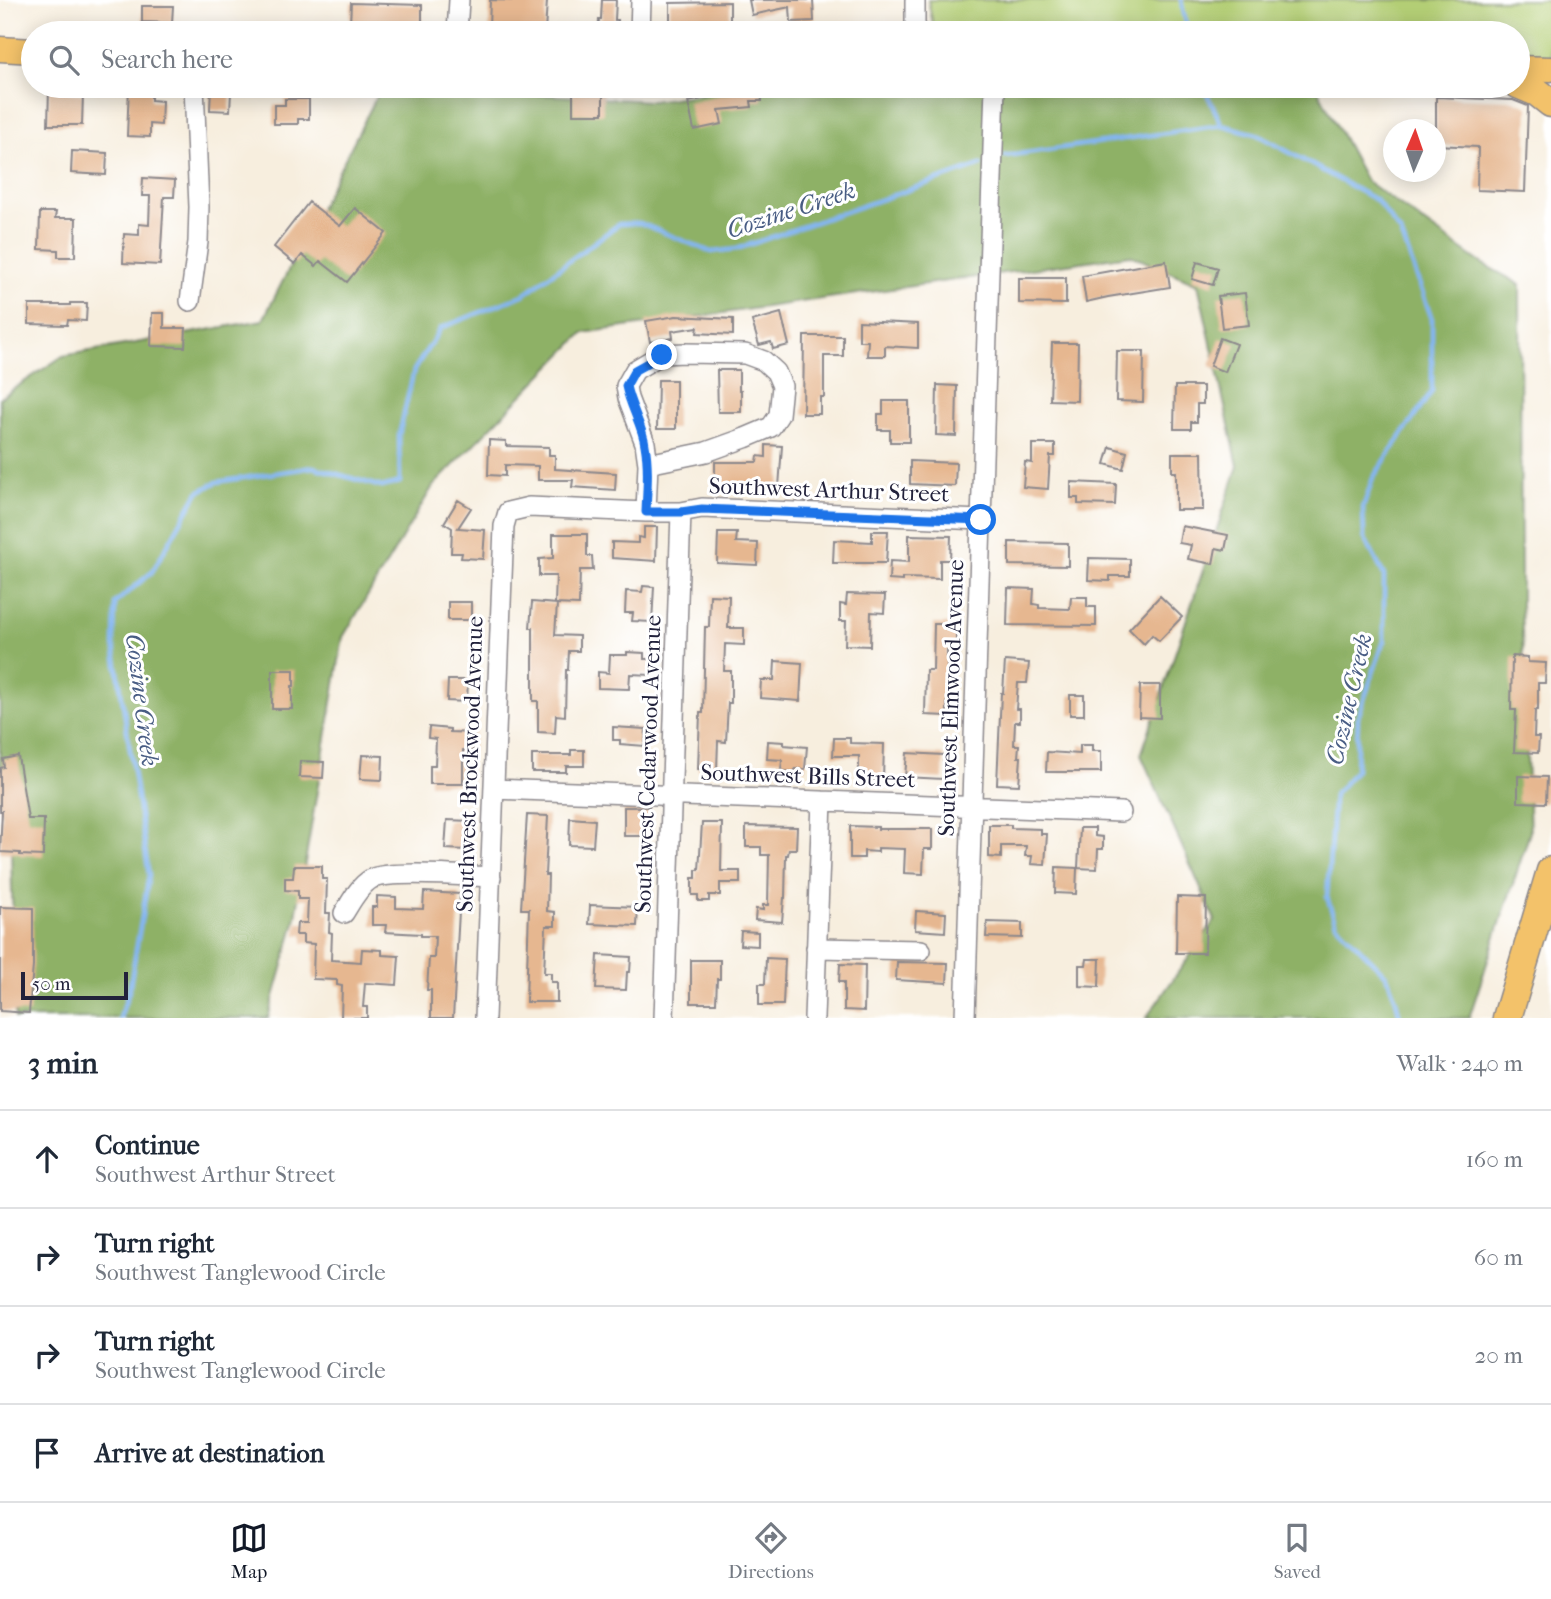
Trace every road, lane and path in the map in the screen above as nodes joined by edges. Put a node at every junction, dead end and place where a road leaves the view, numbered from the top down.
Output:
1 (458, 0) edge
2 (641, 0) edge
3 (915, 0) edge
4 (457, 21) edge
5 (640, 21) edge
6 (915, 21) edge
7 (0, 49) edge
8 (21, 50) edge
9 (1530, 68) edge
10 (1551, 69) edge
11 (1530, 89) edge
12 (194, 98) edge
13 (995, 98) edge
14 (1551, 103) edge
15 (190, 301) dead end
16 (648, 464) junction
17 (508, 512) joint
18 (646, 512) junction
19 (681, 512) junction
20 (981, 520) junction
21 (494, 789) junction
22 (671, 795) junction
23 (822, 801) junction
24 (972, 806) junction
25 (1121, 812) dead end
26 (1551, 872) edge
27 (491, 877) junction
28 (344, 913) dead end
29 (816, 948) junction
30 (920, 950) dead end
31 (485, 1018) edge
32 (664, 1018) edge
33 (814, 1018) edge
34 (965, 1018) edge
35 (1507, 1018) edge

1 - 4 street
2 - 5 street
3 - 6 street
7 - 8 main road
9 - 10 main road
11 - 14 highway
12 - 15 street
13 - 20 street, Southwest Elmwood Avenue
16 - 16 street
16 - 18 street
17 - 18 street, Southwest Arthur Street
17 - 21 street, Southwest Brockwood Avenue
18 - 19 street, Southwest Arthur Street
19 - 20 street, Southwest Arthur Street
19 - 22 street, Southwest Cedarwood Avenue
20 - 24 street, Southwest Elmwood Avenue
21 - 22 street, Southwest Bills Street
21 - 27 street, Southwest Brockwood Avenue
22 - 23 street, Southwest Bills Street
22 - 32 street, Southwest Cedarwood Avenue
23 - 24 street, Southwest Bills Street
23 - 29 street
24 - 25 street, Southwest Bills Street
24 - 34 street, Southwest Elmwood Avenue
26 - 35 highway
27 - 28 street
27 - 31 street, Southwest Brockwood Avenue
29 - 30 street
29 - 33 street

